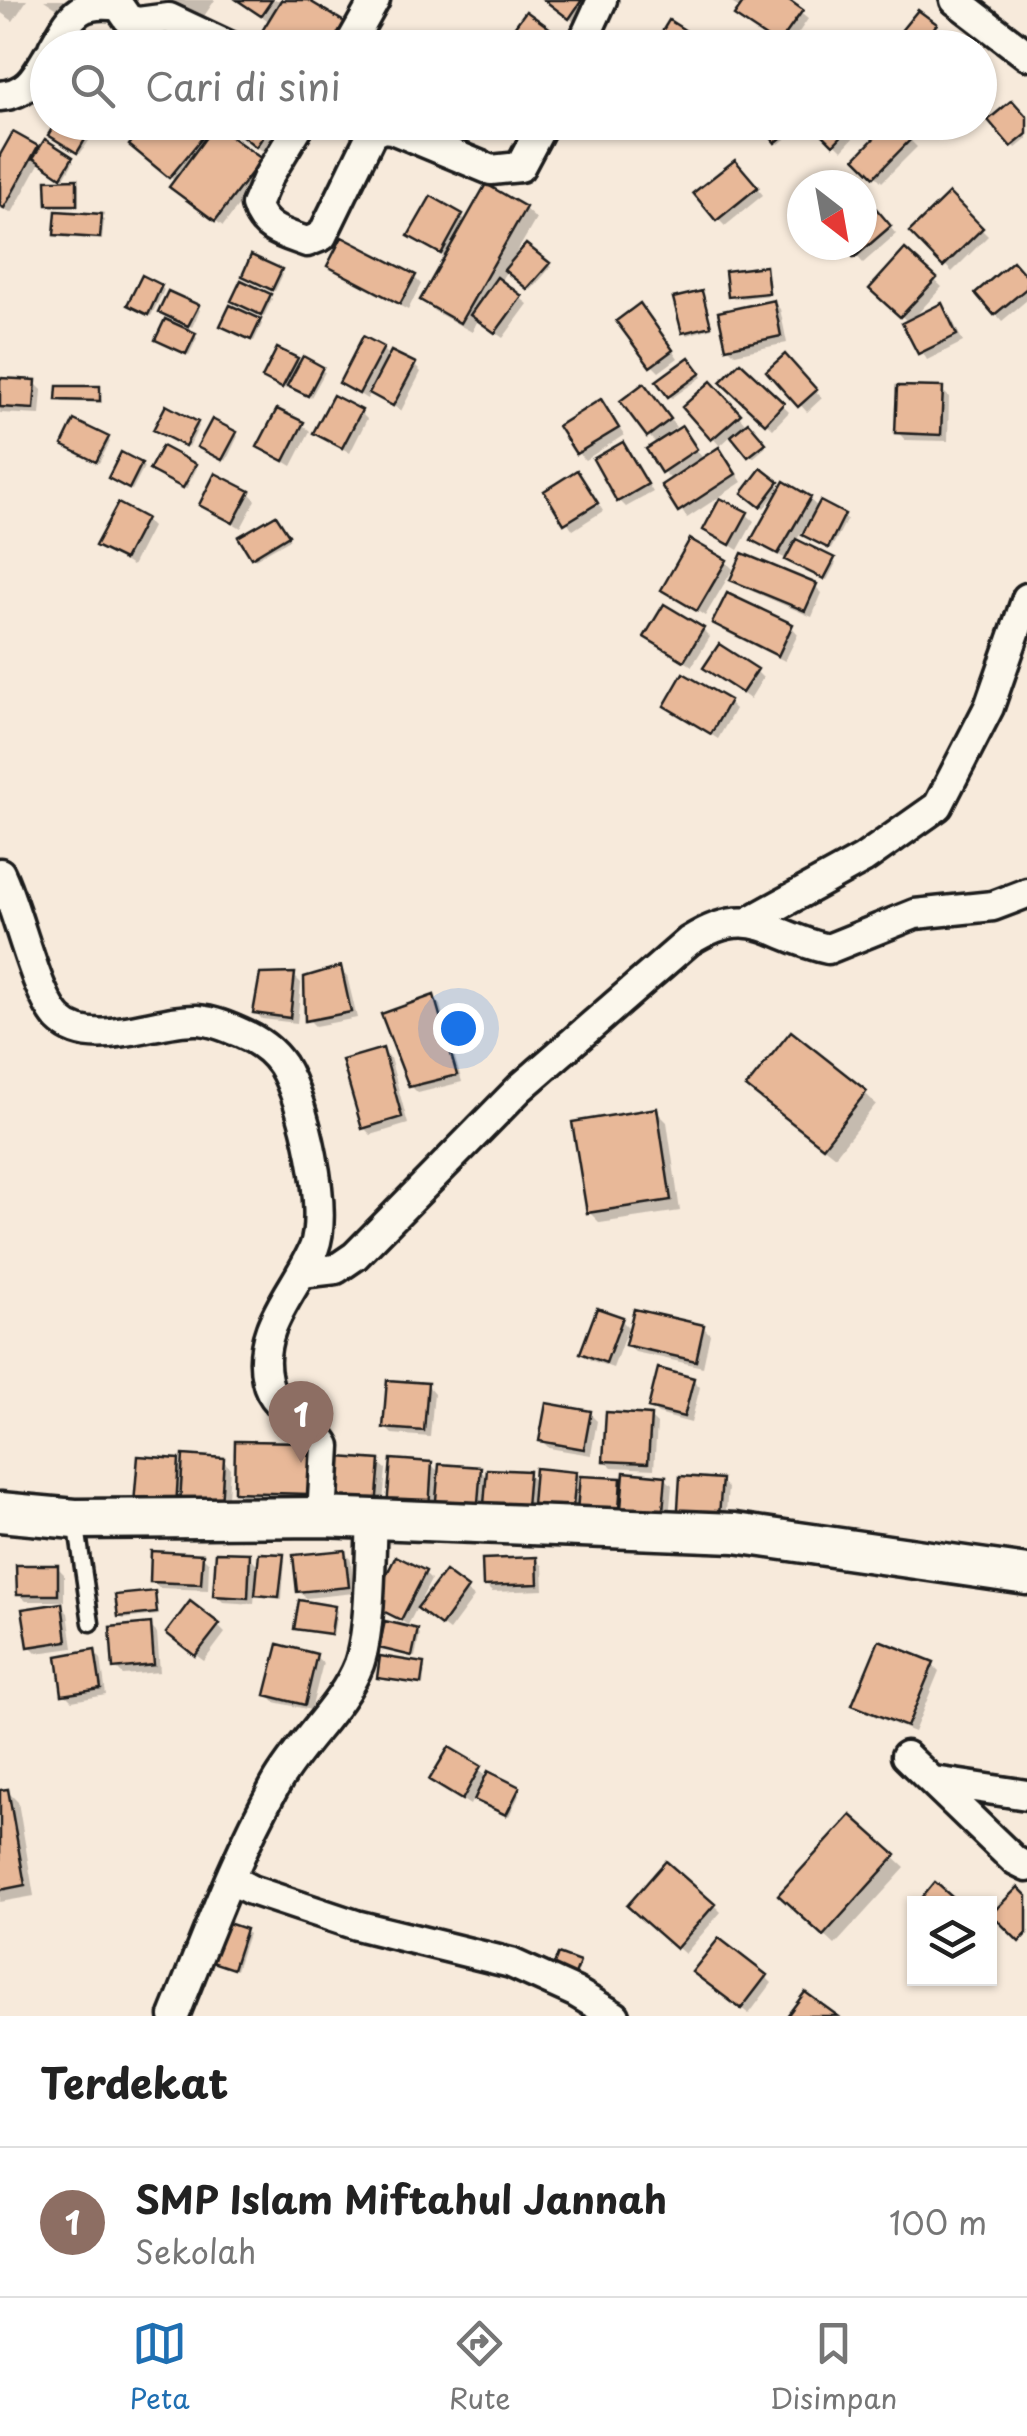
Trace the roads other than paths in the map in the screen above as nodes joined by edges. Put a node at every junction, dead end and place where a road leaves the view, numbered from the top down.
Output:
1 (375, 0) edge
2 (602, 0) edge
3 (955, 0) edge
4 (62, 30) edge
5 (194, 30) edge
6 (358, 30) edge
7 (588, 30) edge
8 (994, 30) edge
9 (997, 32) edge
10 (1027, 55) edge
11 (30, 85) edge
12 (0, 96) edge
13 (290, 140) edge
14 (369, 140) edge
15 (416, 140) edge
16 (534, 140) edge
17 (1027, 598) edge
18 (0, 873) edge
19 (1027, 893) edge
20 (750, 921) junction
21 (301, 1272) junction
22 (0, 1512) edge
23 (322, 1517) junction
24 (372, 1518) junction
25 (76, 1519) junction
26 (1027, 1575) edge
27 (91, 1623) dead end
28 (906, 1756) dead end
29 (934, 1781) junction
30 (1027, 1795) edge
31 (1027, 1868) edge
32 (230, 1879) junction
33 (174, 2016) edge
34 (615, 2016) edge

1 - 6 street
2 - 7 street
3 - 8 street
4 - 5 street
9 - 10 street
11 - 12 street
13 - 14 street
15 - 16 street
17 - 20 street
18 - 21 street
19 - 20 street
20 - 21 street
21 - 23 street
22 - 25 street
23 - 24 street
23 - 25 street
24 - 26 street
24 - 32 street
25 - 27 lane
28 - 29 street
29 - 30 street
29 - 31 street
32 - 33 street
32 - 34 street

